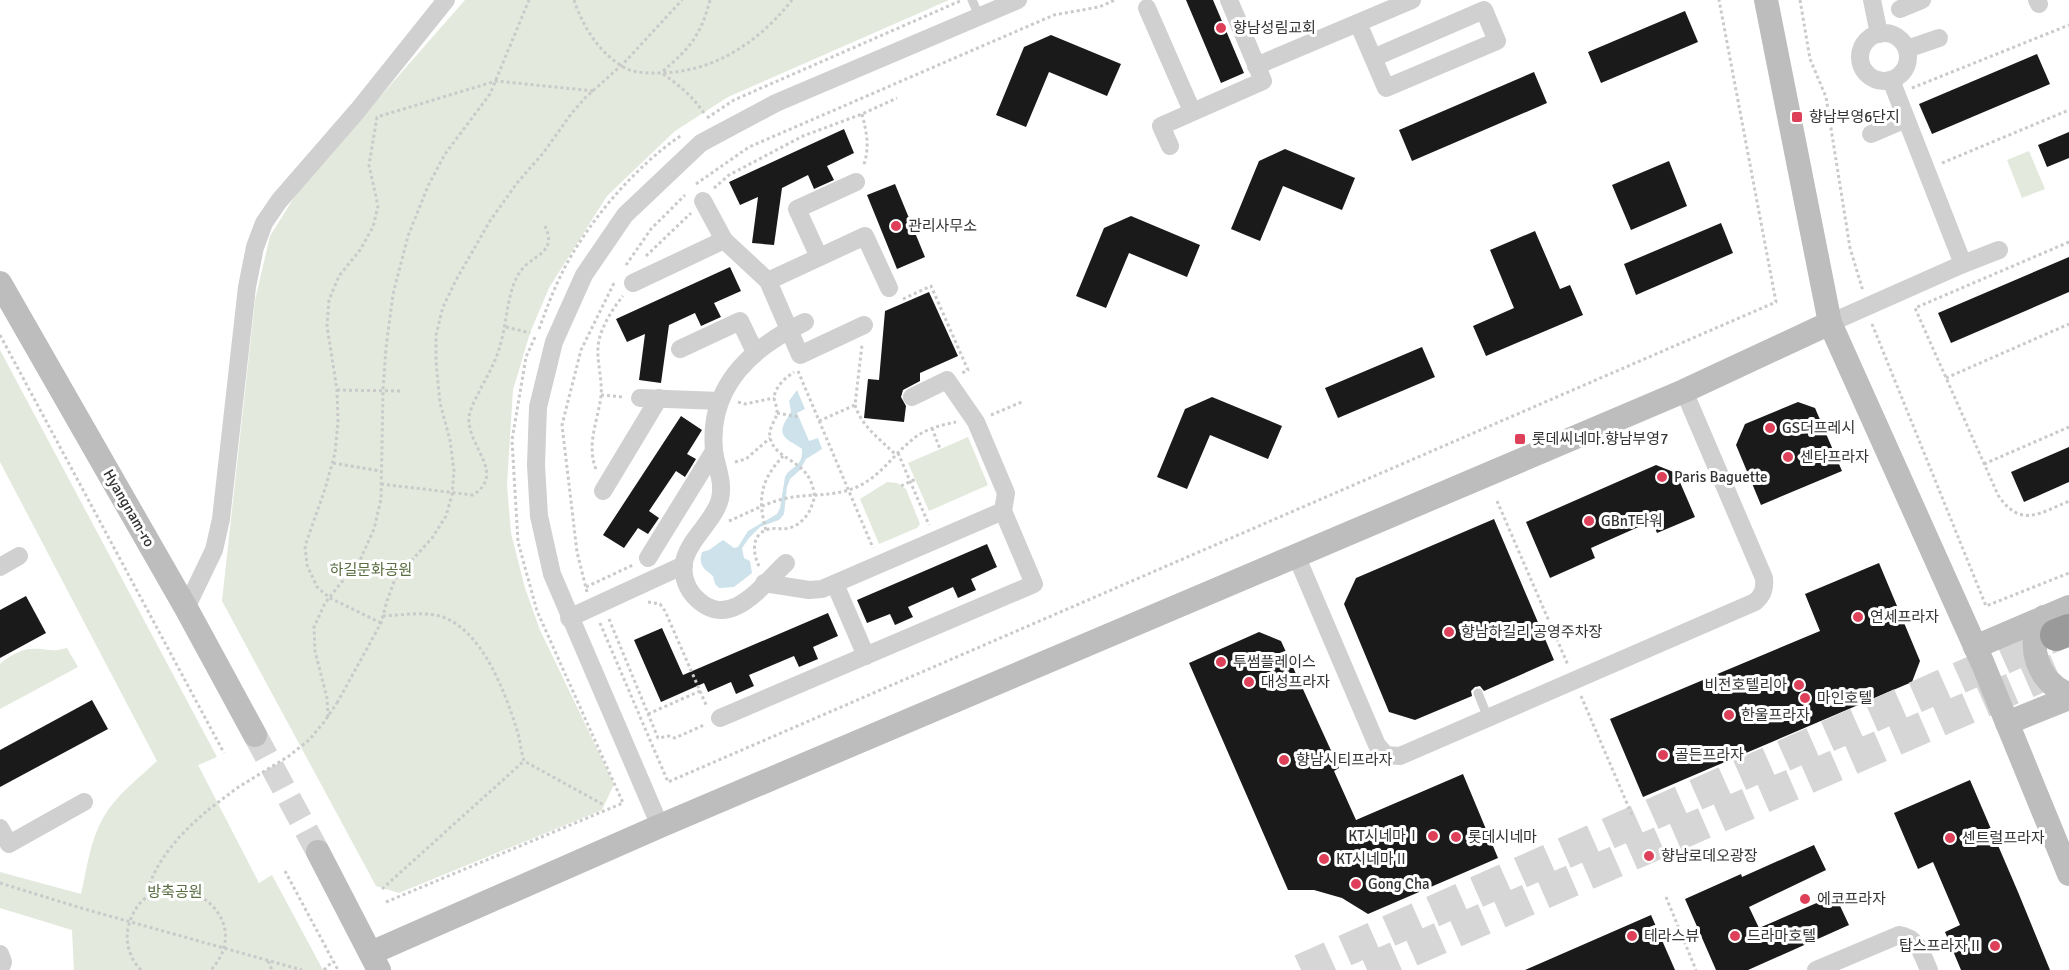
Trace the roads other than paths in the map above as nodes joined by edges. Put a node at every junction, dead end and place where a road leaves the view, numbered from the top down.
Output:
1 (446, 0) edge
2 (1018, 0) edge
3 (1229, 0) edge
4 (1412, 0) edge
5 (1766, 0) edge
6 (1872, 0) edge
7 (1923, 0) edge
8 (975, 8) edge
9 (1147, 8) dead end
10 (1900, 9) dead end
11 (1358, 23) junction
12 (1880, 34) junction
13 (1939, 38) dead end
14 (1907, 50) junction
15 (1373, 58) junction
16 (1256, 66) junction
17 (1891, 80) junction
18 (1192, 111) junction
19 (1906, 119) junction
20 (1870, 134) dead end
21 (1170, 146) dead end
22 (856, 182) road end
23 (703, 201) dead end
24 (724, 240) junction
25 (1999, 250) dead end
26 (819, 257) junction
27 (1963, 264) junction
28 (626, 279) road end
29 (768, 281) junction
30 (0, 283) edge
31 (892, 295) road end
32 (1830, 323) junction
33 (864, 325) road end
34 (797, 326) junction
35 (680, 349) dead end
36 (755, 352) junction
37 (1684, 391) junction
38 (640, 398) road end
39 (659, 398) junction
40 (912, 398) dead end
41 (730, 405) junction
42 (722, 460) junction
43 (603, 490) dead end
44 (1003, 511) junction
45 (1296, 555) junction
46 (20, 556) dead end
47 (648, 558) road end
48 (786, 563) dead end
49 (684, 565) junction
50 (0, 567) edge
51 (766, 581) junction
52 (835, 584) junction
53 (2069, 607) edge
54 (186, 608) junction
55 (569, 618) junction
56 (2056, 627) edge
57 (1975, 647) junction
58 (866, 656) junction
59 (1478, 693) dead end
60 (2069, 696) edge
61 (1488, 718) junction
62 (717, 720) road end
63 (2007, 723) junction
64 (255, 735) tunnel mouth
65 (84, 802) dead end
66 (660, 826) junction
67 (0, 828) edge
68 (318, 852) tunnel mouth
69 (2069, 874) edge
70 (0, 954) edge
71 (375, 962) edge
72 (0, 970) edge
73 (1816, 970) edge
74 (1929, 970) edge

1 - 54 street
2 - 8 street
3 - 16 street
4 - 11 street
5 - 32 street
6 - 12 street
7 - 10 street
8 - 55 street
9 - 18 street
11 - 15 street
11 - 16 street
12 - 14 street
12 - 17 street
13 - 14 street
14 - 17 street
15 - 15 street
16 - 18 street
17 - 19 street
18 - 21 street
19 - 20 street
19 - 27 street
22 - 26 street
23 - 24 street
24 - 28 street
24 - 29 street
25 - 27 street
26 - 29 street
26 - 31 street
27 - 32 street
29 - 34 street
30 - 54 street, Hyangnam-ro
32 - 37 street
32 - 57 street
33 - 34 street
34 - 36 street
35 - 36 street
36 - 41 street
37 - 45 street
37 - 61 street
38 - 39 street
39 - 41 street
39 - 43 street
40 - 44 street
41 - 42 street
42 - 47 street
42 - 49 street
44 - 52 street
44 - 58 street
45 - 61 street
45 - 66 street
46 - 50 street
48 - 51 street
49 - 51 street
49 - 55 street
51 - 52 street
52 - 58 street
53 - 56 street
54 - 64 street, Hyangnam-ro
55 - 66 street
56 - 57 street
56 - 60 street
57 - 63 street
58 - 62 street
59 - 61 lane
60 - 63 street
63 - 69 street
65 - 67 street
66 - 71 street
68 - 71 street
70 - 72 street
73 - 74 street

